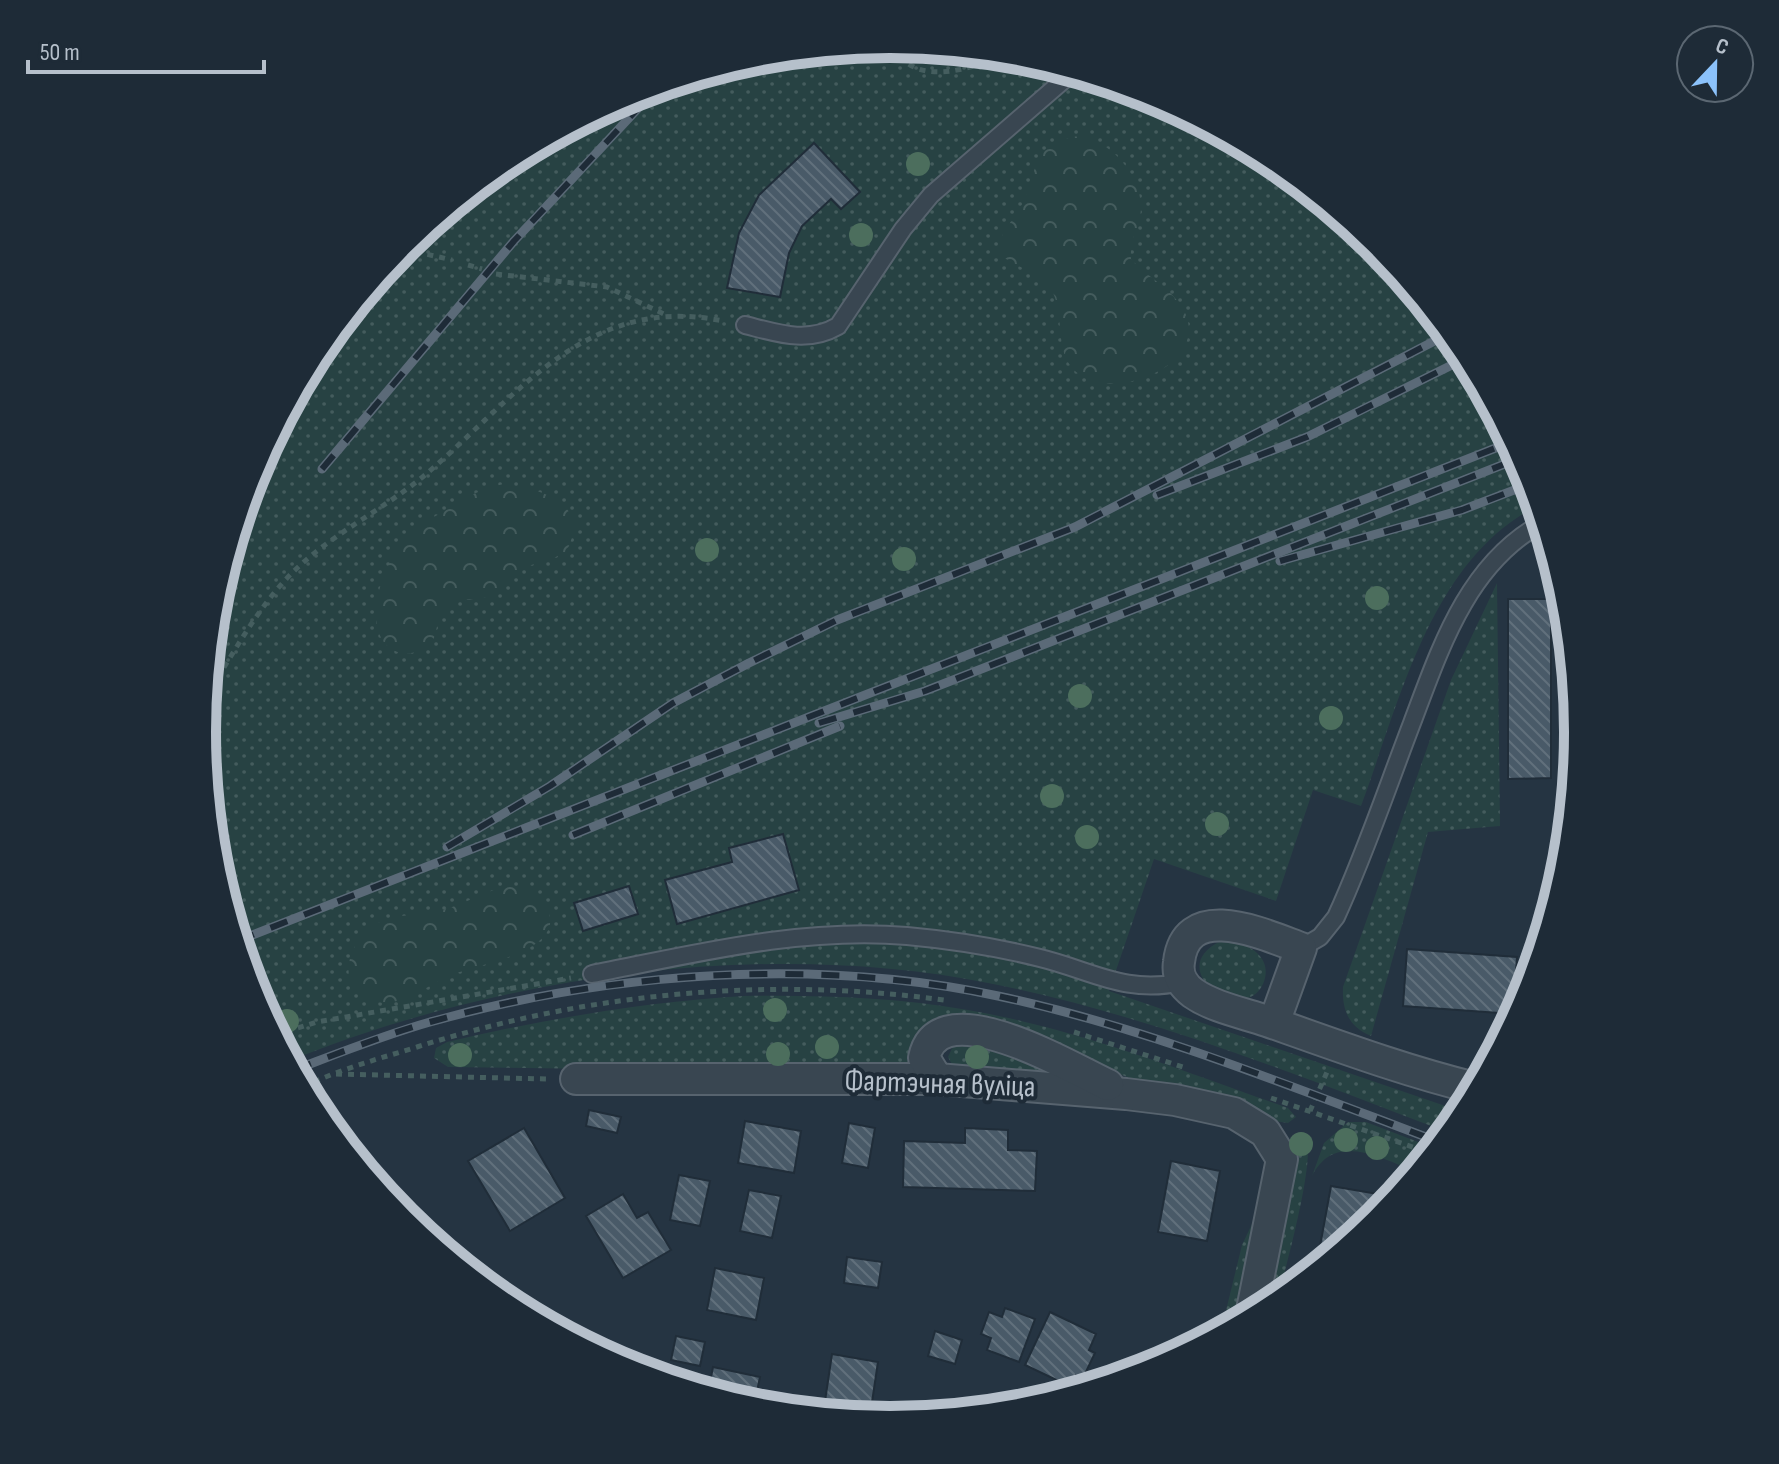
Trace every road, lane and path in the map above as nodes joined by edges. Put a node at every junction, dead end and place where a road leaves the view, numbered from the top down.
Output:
1 (901, 58) edge
2 (982, 65) edge
3 (1063, 81) edge
4 (416, 252) edge
5 (452, 260) dead end
6 (468, 265) dead end
7 (482, 269) dead end
8 (496, 274) dead end
9 (665, 314) junction
10 (745, 325) joint
11 (1532, 530) edge
12 (218, 678) edge
13 (1301, 948) junction
14 (592, 974) joint
15 (1181, 982) junction
16 (946, 1000) dead end
17 (1274, 1023) junction
18 (1069, 1030) dead end
19 (286, 1032) edge
20 (1339, 1046) junction
21 (1196, 1072) dead end
22 (331, 1073) junction
23 (576, 1079) joint
24 (937, 1079) junction
25 (314, 1082) edge
26 (1463, 1084) edge
27 (1126, 1094) junction
28 (1267, 1096) dead end
29 (1310, 1111) junction
30 (1418, 1149) edge
31 (1254, 1298) edge

1 - 2 path
3 - 10 lane
4 - 5 path
6 - 7 path
8 - 9 path
9 - 10 path
9 - 12 path
11 - 13 lane
13 - 15 street
13 - 17 street
14 - 15 lane
14 - 19 path
15 - 17 street
16 - 22 path
17 - 20 street
18 - 21 path
20 - 26 street
20 - 29 path
22 - 23 path
22 - 25 path
23 - 24 street, Фартэчная вуліца
24 - 27 street, Фартэчная вуліца
24 - 27 street
27 - 31 street, Фартэчная вуліца
28 - 29 path
29 - 30 path

